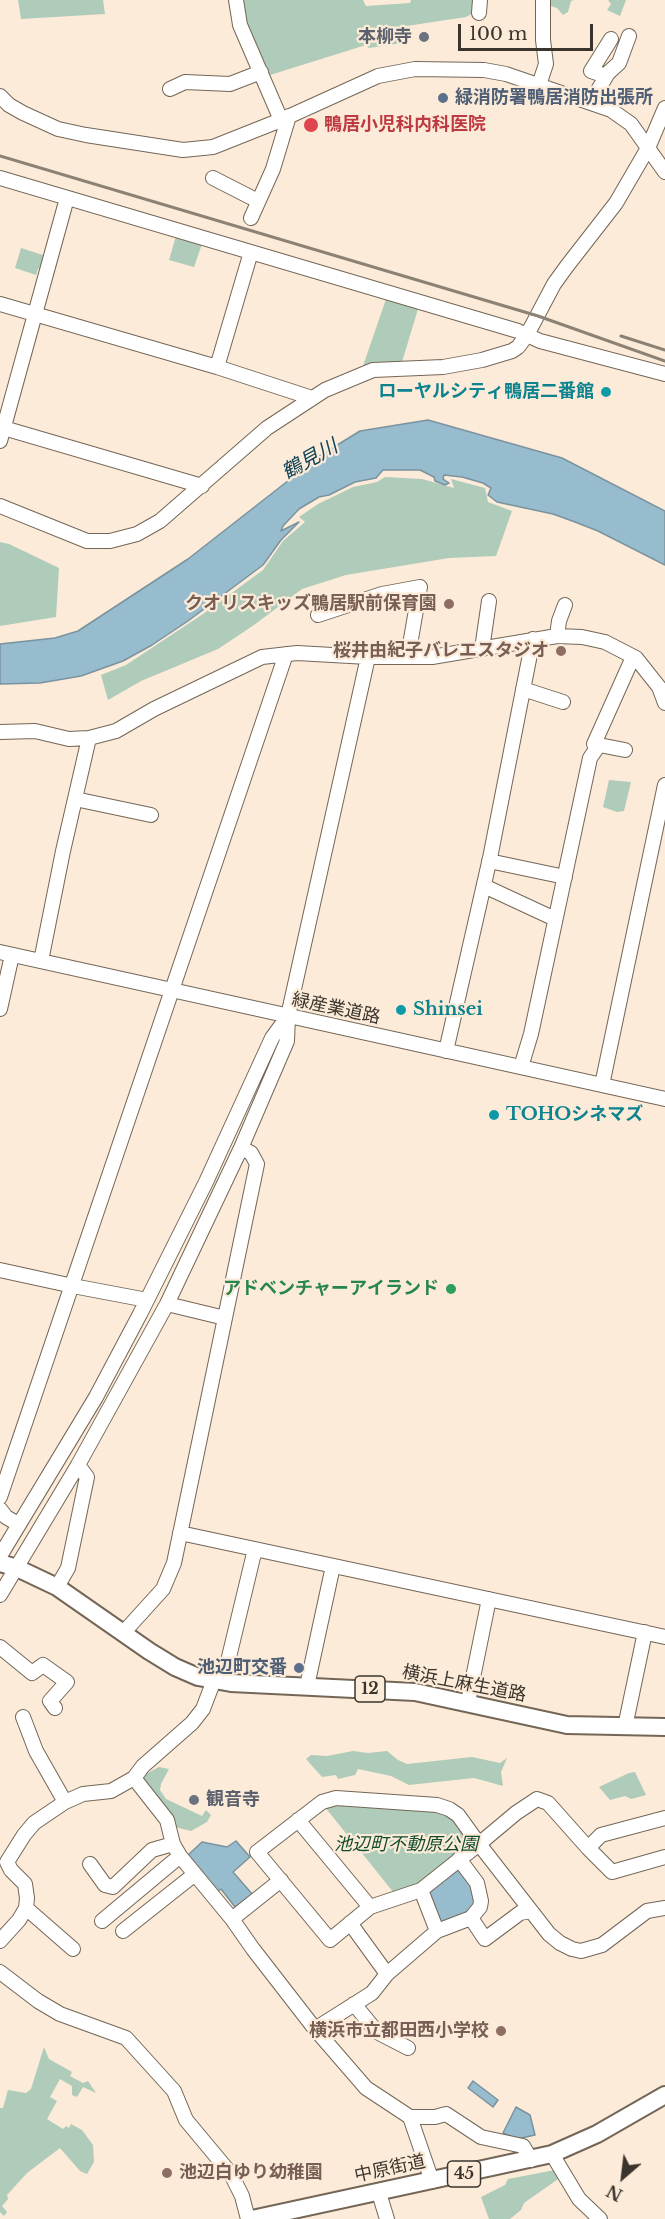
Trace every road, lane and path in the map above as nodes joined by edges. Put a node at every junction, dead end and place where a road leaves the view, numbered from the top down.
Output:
1 (236, 0) edge
2 (543, 0) edge
3 (630, 36) dead end
4 (611, 39) dead end
5 (261, 72) junction
6 (606, 76) junction
7 (539, 85) junction
8 (170, 89) dead end
9 (0, 96) edge
10 (591, 102) junction
11 (665, 108) edge
12 (285, 118) junction
13 (648, 148) junction
14 (665, 172) edge
15 (0, 178) edge
16 (213, 178) dead end
17 (67, 201) junction
18 (258, 201) junction
19 (251, 218) dead end
20 (250, 255) junction
21 (0, 304) edge
22 (34, 314) junction
23 (527, 335) junction
24 (217, 367) junction
25 (665, 374) edge
26 (312, 398) junction
27 (1, 432) edge
28 (202, 486) junction
29 (0, 506) edge
30 (489, 601) dead end
31 (565, 605) dead end
32 (318, 615) dead end
33 (557, 636) junction
34 (533, 639) junction
35 (482, 649) junction
36 (286, 654) junction
37 (408, 656) junction
38 (368, 657) junction
39 (633, 657) junction
40 (523, 689) junction
41 (562, 702) dead end
42 (665, 703) edge
43 (0, 732) edge
44 (89, 738) junction
45 (598, 745) junction
46 (625, 750) dead end
47 (665, 785) edge
48 (75, 799) junction
49 (151, 815) dead end
50 (489, 861) junction
51 (565, 877) junction
52 (484, 886) junction
53 (555, 919) junction
54 (6, 953) edge
55 (40, 961) junction
56 (173, 991) junction
57 (0, 1009) edge
58 (288, 1016) junction
59 (446, 1051) junction
60 (521, 1067) junction
61 (602, 1085) junction
62 (665, 1099) edge
63 (241, 1149) junction
64 (0, 1270) edge
65 (73, 1287) junction
66 (147, 1300) junction
67 (167, 1304) junction
68 (225, 1318) junction
69 (78, 1465) junction
70 (0, 1497) edge
71 (0, 1509) edge
72 (18, 1524) junction
73 (180, 1533) junction
74 (255, 1549) junction
75 (0, 1556) edge
76 (0, 1563) edge
77 (333, 1566) junction
78 (17, 1568) junction
79 (57, 1587) junction
80 (0, 1595) edge
81 (489, 1599) junction
82 (124, 1632) junction
83 (645, 1632) junction
84 (665, 1637) edge
85 (0, 1647) edge
86 (218, 1681) junction
87 (307, 1686) junction
88 (468, 1702) junction
89 (55, 1708) dead end
90 (23, 1717) dead end
91 (625, 1727) junction
92 (665, 1727) edge
93 (134, 1778) junction
94 (65, 1802) junction
95 (665, 1818) edge
96 (298, 1820) junction
97 (479, 1844) junction
98 (588, 1848) junction
99 (177, 1850) junction
100 (665, 1857) edge
101 (459, 1859) junction
102 (90, 1864) dead end
103 (195, 1874) junction
104 (281, 1880) junction
105 (421, 1890) junction
106 (370, 1907) junction
107 (26, 1908) junction
108 (665, 1908) edge
109 (531, 1911) junction
110 (471, 1918) junction
111 (232, 1919) junction
112 (102, 1921) dead end
113 (350, 1923) junction
114 (123, 1931) dead end
115 (437, 1931) junction
116 (0, 1941) edge
117 (73, 1949) dead end
118 (0, 1972) edge
119 (387, 1974) junction
120 (354, 2004) junction
121 (315, 2029) junction
122 (408, 2048) dead end
123 (665, 2096) edge
124 (410, 2117) junction
125 (552, 2154) junction
126 (531, 2160) junction
127 (432, 2181) junction
128 (379, 2193) junction
129 (250, 2219) edge
130 (387, 2219) edge
131 (600, 2219) edge

1 - 5 street
2 - 7 street
3 - 6 street
4 - 6 street
5 - 8 street
5 - 12 street
6 - 10 street
7 - 10 street
7 - 12 street
9 - 12 street
10 - 13 street
11 - 13 street
12 - 18 street
13 - 14 street
13 - 23 street
15 - 17 street
16 - 18 street
17 - 20 street
17 - 22 street
18 - 19 street
20 - 23 street
20 - 24 street
21 - 22 street
22 - 24 street
22 - 27 street
23 - 25 street
23 - 26 street
24 - 26 street
26 - 28 street
27 - 28 street
28 - 29 street
30 - 35 street
31 - 33 street
32 - 37 street
33 - 34 street
33 - 39 street
34 - 35 street
34 - 40 street
35 - 37 street
36 - 38 street
36 - 44 street
36 - 56 street
37 - 38 street
38 - 58 street
39 - 42 street
39 - 45 street
40 - 41 street
40 - 50 street
43 - 44 street
44 - 48 street
45 - 46 street
45 - 51 street
47 - 61 street
48 - 49 street
48 - 55 street
50 - 51 street
50 - 52 street
51 - 53 street
52 - 53 street
52 - 59 street
53 - 60 street
54 - 55 street, 緑産業道路
54 - 57 street
55 - 56 street, 緑産業道路
56 - 58 street, 緑産業道路
56 - 65 street
58 - 59 street, 緑産業道路
58 - 63 street
58 - 66 street
59 - 60 street, 緑産業道路
60 - 61 street, 緑産業道路
61 - 62 street, 緑産業道路
63 - 67 street
63 - 68 street
64 - 65 street
65 - 66 street
65 - 70 street
66 - 72 street
67 - 68 street
67 - 69 street
68 - 73 street
69 - 78 street
69 - 79 street
71 - 72 street
72 - 75 street
73 - 74 street
73 - 82 street
74 - 77 street
74 - 86 street
76 - 78 main road, 横浜上麻生道路 / 12
77 - 81 street
77 - 87 street
78 - 79 main road, 横浜上麻生道路 / 12
78 - 80 street
79 - 82 main road, 横浜上麻生道路 / 12
81 - 83 street
81 - 88 street
82 - 86 main road, 横浜上麻生道路 / 12
83 - 84 street
83 - 91 street
85 - 89 street
86 - 87 main road, 横浜上麻生道路 / 12
86 - 93 street
87 - 88 main road, 横浜上麻生道路 / 12
88 - 91 main road, 横浜上麻生道路 / 12
90 - 94 street
91 - 92 main road, 横浜上麻生道路 / 12
93 - 94 street
93 - 99 street
94 - 107 street
95 - 98 street
96 - 97 street
96 - 104 street
96 - 106 street
97 - 98 street
97 - 101 street
97 - 109 street
98 - 100 street
99 - 102 street
99 - 103 street
99 - 112 street
101 - 105 street
101 - 110 street
103 - 111 street
103 - 114 street
104 - 111 street
104 - 113 street
105 - 106 street
105 - 115 street
106 - 113 street
107 - 116 street
107 - 117 street
108 - 109 street
109 - 110 street
110 - 115 street
111 - 121 street
113 - 119 street
115 - 119 street
118 - 129 street
119 - 120 street
120 - 121 street
120 - 122 street
121 - 124 street
123 - 125 main road, 中原街道 / 45
124 - 126 street
124 - 127 street
125 - 126 main road, 中原街道 / 45
125 - 131 street
126 - 127 main road, 中原街道 / 45
127 - 128 main road, 中原街道 / 45
128 - 129 main road, 中原街道 / 45
128 - 130 street

